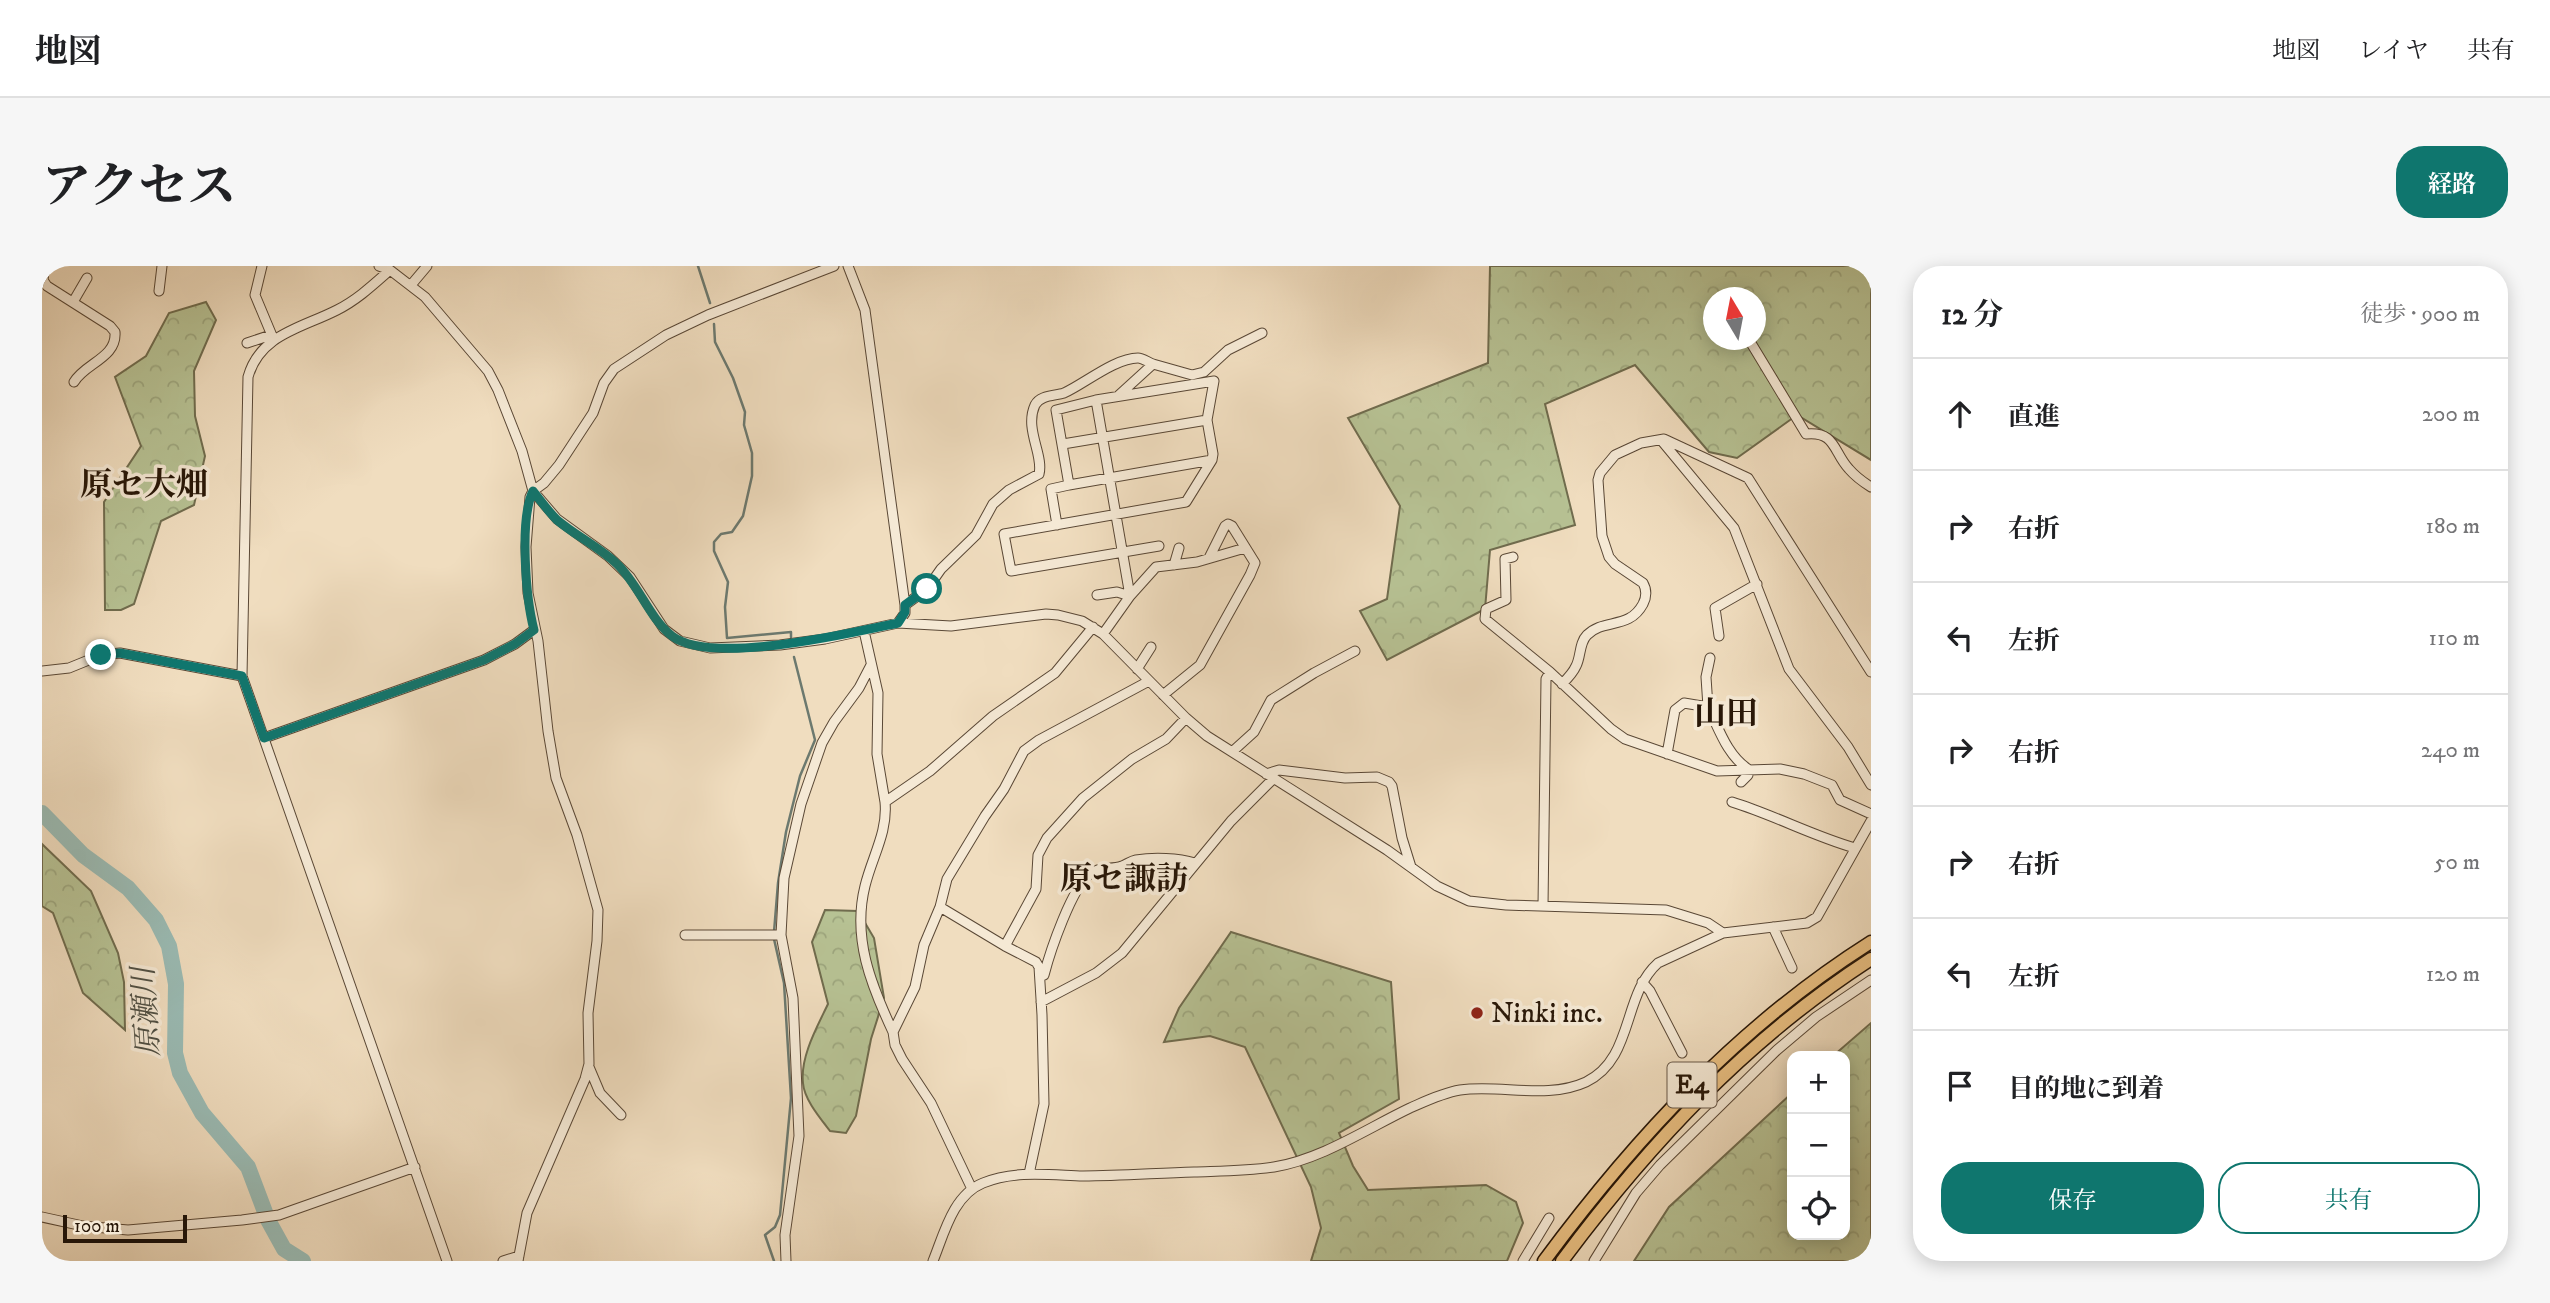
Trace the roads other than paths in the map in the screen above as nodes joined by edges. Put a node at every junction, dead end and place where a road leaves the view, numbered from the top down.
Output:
1 (45, 266) edge
2 (162, 266) edge
3 (262, 266) edge
4 (379, 266) edge
5 (427, 266) edge
6 (834, 266) edge
7 (848, 266) edge
8 (390, 270) junction
9 (87, 278) dead end
10 (411, 285) junction
11 (159, 291) dead end
12 (73, 302) junction
13 (1262, 333) dead end
14 (272, 337) junction
15 (247, 343) dead end
16 (1755, 350) edge
17 (1153, 364) junction
18 (75, 382) dead end
19 (1118, 396) junction
20 (1096, 400) junction
21 (1207, 420) junction
22 (1103, 438) junction
23 (1661, 440) junction
24 (1063, 444) junction
25 (1212, 460) junction
26 (1110, 477) junction
27 (1069, 485) junction
28 (1871, 487) edge
29 (533, 491) junction
30 (1115, 515) junction
31 (1057, 524) junction
32 (1159, 546) dead end
33 (1179, 548) dead end
34 (1245, 548) junction
35 (1122, 553) junction
36 (1513, 557) dead end
37 (1209, 558) junction
38 (1174, 565) junction
39 (1757, 584) junction
40 (1097, 596) dead end
41 (1130, 596) junction
42 (905, 605) junction
43 (898, 623) junction
44 (1093, 627) junction
45 (534, 630) junction
46 (864, 631) junction
47 (1102, 634) junction
48 (1719, 636) dead end
49 (1151, 647) dead end
50 (1355, 651) dead end
51 (1710, 658) dead end
52 (871, 665) junction
53 (1137, 669) junction
54 (42, 671) edge
55 (1550, 672) junction
56 (1871, 672) edge
57 (242, 676) junction
58 (1149, 681) junction
59 (1562, 684) junction
60 (1163, 695) junction
61 (1708, 707) junction
62 (1186, 718) junction
63 (264, 738) junction
64 (1714, 738) dead end
65 (1728, 747) junction
66 (1233, 751) junction
67 (1667, 754) junction
68 (1748, 769) junction
69 (1269, 776) junction
70 (1741, 782) dead end
71 (1871, 785) edge
72 (885, 802) junction
73 (1732, 803) dead end
74 (1871, 814) edge
75 (1871, 821) edge
76 (1855, 848) junction
77 (1195, 863) junction
78 (1411, 867) junction
79 (1543, 906) junction
80 (940, 907) junction
81 (1773, 927) junction
82 (1723, 933) junction
83 (685, 935) dead end
84 (776, 935) junction
85 (1871, 942) edge
86 (1004, 946) junction
87 (1871, 959) edge
88 (1792, 968) dead end
89 (1040, 977) junction
90 (1871, 980) edge
91 (1642, 982) junction
92 (1041, 1002) junction
93 (893, 1032) junction
94 (1682, 1053) dead end
95 (589, 1066) junction
96 (621, 1115) dead end
97 (415, 1167) junction
98 (1029, 1174) junction
99 (972, 1189) junction
100 (42, 1217) edge
101 (1549, 1218) dead end
102 (518, 1258) edge
103 (447, 1261) edge
104 (503, 1261) edge
105 (786, 1261) edge
106 (933, 1261) edge
107 (1523, 1261) edge
108 (1544, 1261) edge
109 (1562, 1261) edge
110 (1594, 1261) edge

1 - 12 street
2 - 11 street
3 - 14 street
4 - 8 street
5 - 10 street
6 - 29 street
7 - 42 street
8 - 10 street
8 - 14 street
9 - 12 street
10 - 29 street
12 - 18 street
13 - 17 street
14 - 15 street
14 - 57 street
16 - 28 street
17 - 19 street
17 - 42 street
19 - 20 street
19 - 21 street
20 - 22 street
20 - 24 street
21 - 22 street
21 - 25 street
22 - 24 street
22 - 26 street
23 - 39 street
23 - 56 street
23 - 59 street
24 - 27 street
25 - 26 street
25 - 30 street
26 - 27 street
26 - 30 street
27 - 31 street
29 - 45 street
29 - 46 street
30 - 31 street
30 - 35 street
31 - 35 street
32 - 35 street
33 - 38 street
34 - 37 street
34 - 37 street
34 - 60 street
35 - 41 street
36 - 55 street
37 - 38 street
38 - 41 street
39 - 48 street
39 - 71 street
40 - 41 street
41 - 47 street
42 - 43 street
43 - 44 street
43 - 46 street
44 - 47 street
44 - 72 street
45 - 63 street
45 - 95 street
46 - 52 street
47 - 53 street
49 - 53 street
50 - 66 street
51 - 61 street
52 - 72 street
52 - 84 street
53 - 58 street
54 - 57 street
55 - 59 street
55 - 79 street
57 - 63 street
58 - 60 street
58 - 80 street
59 - 67 street
60 - 62 street
61 - 65 street
61 - 67 street
62 - 66 street
62 - 86 street
63 - 97 street
64 - 65 street
65 - 68 street
66 - 69 street
67 - 68 street
68 - 70 street
68 - 74 street
69 - 77 street
69 - 78 street
69 - 78 street
72 - 93 street
73 - 76 street
75 - 76 street
76 - 81 street
77 - 89 street
77 - 92 street
78 - 79 street
79 - 82 street
80 - 86 street
80 - 93 street
81 - 82 street
81 - 88 street
82 - 91 street
83 - 84 street
84 - 105 street
85 - 108 highway, E4
86 - 89 street
87 - 109 highway, E4
89 - 92 street
90 - 110 street
91 - 94 street
91 - 98 street
92 - 98 street
93 - 99 street
95 - 96 street
95 - 102 street
97 - 100 street
97 - 103 street
98 - 99 street
99 - 106 street
101 - 107 street
102 - 104 street

